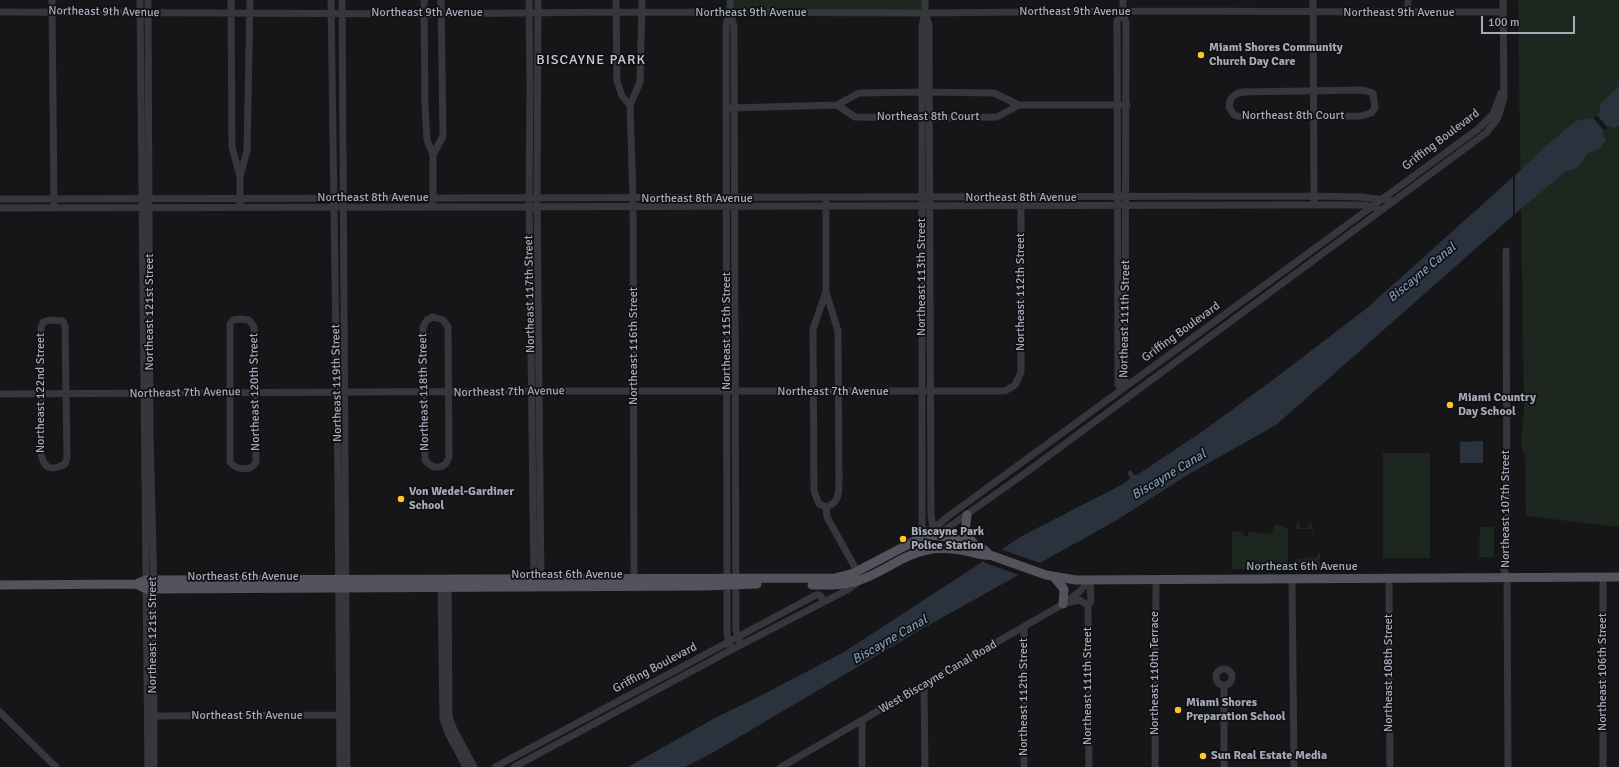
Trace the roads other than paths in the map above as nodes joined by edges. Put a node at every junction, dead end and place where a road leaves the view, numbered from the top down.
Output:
1 (52, 0) edge
2 (140, 0) edge
3 (148, 0) edge
4 (231, 0) edge
5 (250, 0) edge
6 (331, 0) edge
7 (342, 0) edge
8 (424, 0) edge
9 (441, 0) edge
10 (529, 0) edge
11 (538, 0) edge
12 (616, 0) edge
13 (642, 0) edge
14 (730, 0) edge
15 (925, 0) edge
16 (1122, 0) edge
17 (1313, 0) edge
18 (1408, 0) edge
19 (1503, 0) edge
20 (52, 11) junction
21 (1123, 11) junction
22 (0, 12) edge
23 (144, 12) junction
24 (250, 12) junction
25 (617, 12) junction
26 (730, 12) junction
27 (1503, 12) junction
28 (231, 13) junction
29 (331, 13) junction
30 (442, 13) junction
31 (642, 13) junction
32 (1313, 13) junction
33 (1408, 13) junction
34 (342, 14) junction
35 (425, 14) junction
36 (528, 14) junction
37 (538, 14) junction
38 (925, 14) junction
39 (1503, 88) junction
40 (1313, 91) junction
41 (926, 92) junction
42 (630, 105) junction
43 (837, 105) junction
44 (1019, 105) junction
45 (1117, 105) junction
46 (1126, 105) junction
47 (730, 108) junction
48 (1313, 117) junction
49 (922, 118) junction
50 (930, 118) junction
51 (433, 155) junction
52 (240, 176) junction
53 (1314, 196) junction
54 (334, 197) junction
55 (343, 197) junction
56 (926, 197) junction
57 (1117, 197) junction
58 (1126, 197) junction
59 (529, 198) junction
60 (537, 198) junction
61 (727, 198) junction
62 (735, 198) junction
63 (826, 198) junction
64 (984, 198) junction
65 (1021, 198) junction
66 (0, 199) edge
67 (142, 199) junction
68 (150, 199) junction
69 (240, 199) junction
70 (433, 199) junction
71 (633, 199) junction
72 (1381, 199) junction
73 (54, 200) junction
74 (1394, 201) junction
75 (1314, 205) junction
76 (984, 206) junction
77 (1021, 206) junction
78 (1118, 206) junction
79 (1126, 206) junction
80 (1355, 206) junction
81 (433, 207) junction
82 (529, 207) junction
83 (538, 207) junction
84 (633, 207) junction
85 (826, 207) junction
86 (925, 207) junction
87 (1372, 207) junction
88 (0, 208) edge
89 (239, 208) junction
90 (335, 208) junction
91 (343, 208) junction
92 (730, 208) junction
93 (54, 209) junction
94 (146, 209) junction
95 (1382, 210) junction
96 (1358, 216) junction
97 (1312, 251) junction
98 (1506, 251) dead end
99 (1317, 258) junction
100 (826, 292) junction
101 (1224, 314) junction
102 (1229, 322) junction
103 (1171, 354) junction
104 (1176, 361) junction
105 (1015, 385) joint
106 (1122, 389) junction
107 (535, 391) junction
108 (229, 392) junction
109 (256, 392) junction
110 (340, 392) junction
111 (449, 392) junction
112 (634, 392) junction
113 (727, 392) junction
114 (735, 392) junction
115 (812, 392) junction
116 (839, 392) junction
117 (922, 392) junction
118 (930, 392) junction
119 (147, 393) junction
120 (423, 393) junction
121 (0, 394) edge
122 (40, 394) junction
123 (67, 394) junction
124 (1122, 400) junction
125 (1036, 453) junction
126 (1042, 460) junction
127 (826, 507) junction
128 (931, 511) junction
129 (967, 515) junction
130 (946, 518) junction
131 (931, 535) junction
132 (975, 546) junction
133 (945, 549) junction
134 (922, 551) junction
135 (990, 555) junction
136 (858, 571) junction
137 (842, 577) joint
138 (1054, 577) junction
139 (1507, 577) junction
140 (1603, 577) junction
141 (1619, 577) edge
142 (1389, 578) junction
143 (1292, 579) junction
144 (859, 580) junction
145 (1090, 580) junction
146 (1156, 580) junction
147 (634, 582) junction
148 (731, 582) junction
149 (444, 583) junction
150 (537, 583) junction
151 (150, 584) junction
152 (342, 584) junction
153 (0, 585) edge
154 (824, 601) junction
155 (1063, 604) junction
156 (1088, 606) junction
157 (1024, 627) junction
158 (738, 637) junction
159 (728, 642) junction
160 (741, 645) junction
161 (731, 650) junction
162 (924, 685) junction
163 (1224, 685) dead end
164 (0, 712) edge
165 (342, 715) junction
166 (151, 716) junction
167 (862, 721) junction
168 (56, 767) edge
169 (148, 767) edge
170 (154, 767) edge
171 (340, 767) edge
172 (347, 767) edge
173 (466, 767) edge
174 (474, 767) edge
175 (495, 767) edge
176 (514, 767) edge
177 (782, 767) edge
178 (862, 767) edge
179 (925, 767) edge
180 (1024, 767) edge
181 (1089, 767) edge
182 (1154, 767) edge
183 (1224, 767) edge
184 (1294, 767) edge
185 (1390, 767) edge
186 (1508, 767) edge
187 (1604, 767) edge

1 - 20 street
2 - 23 street, Northeast 121st Street
3 - 23 street, Northeast 121st Street
4 - 28 street
5 - 24 street
6 - 29 street, Northeast 119th Street
7 - 34 street, Northeast 119th Street
8 - 35 street
9 - 30 street
10 - 36 street, Northeast 117th Street
11 - 37 street, Northeast 117th Street
12 - 25 street
13 - 31 street, Northeast 116th Street
14 - 26 street, Northeast 115th Street
15 - 38 street, Northeast 113th Street
16 - 21 street, Northeast 111th Street
17 - 32 street
18 - 33 street
19 - 27 street
20 - 22 street, Northeast 9th Avenue
20 - 23 street, Northeast 9th Avenue
20 - 73 street
21 - 32 street, Northeast 9th Avenue
21 - 38 street, Northeast 9th Avenue
21 - 45 street, Northeast 111th Street
21 - 46 street, Northeast 111th Street
23 - 28 street, Northeast 9th Avenue
23 - 67 street, Northeast 121st Street
23 - 68 street, Northeast 121st Street
24 - 28 street, Northeast 9th Avenue
24 - 29 street, Northeast 9th Avenue
24 - 52 street
25 - 31 street, Northeast 9th Avenue
25 - 37 street, Northeast 9th Avenue
25 - 42 street
26 - 31 street, Northeast 9th Avenue
26 - 38 street, Northeast 9th Avenue
26 - 47 street, Northeast 115th Street
27 - 33 street, Northeast 9th Avenue
27 - 39 street
28 - 52 street
29 - 34 street, Northeast 9th Avenue
29 - 54 street, Northeast 119th Street
30 - 35 street, Northeast 9th Avenue
30 - 36 street, Northeast 9th Avenue
30 - 51 street
31 - 42 street, Northeast 116th Street
32 - 33 street, Northeast 9th Avenue
32 - 40 street
34 - 35 street, Northeast 9th Avenue
34 - 55 street, Northeast 119th Street
35 - 51 street
36 - 37 street, Northeast 9th Avenue
36 - 59 street, Northeast 117th Street
37 - 60 street, Northeast 117th Street
38 - 41 street, Northeast 113th Street
39 - 72 street, Griffing Boulevard
39 - 74 street, Griffing Boulevard
40 - 48 street
40 - 48 street, Northeast 8th Court
40 - 48 street, Northeast 8th Court
41 - 43 street, Northeast 8th Court
41 - 44 street, Northeast 8th Court
41 - 49 street, Northeast 113th Street
41 - 50 street, Northeast 113th Street
42 - 71 street, Northeast 116th Street
43 - 47 street, Northeast 8th Court
43 - 49 street, Northeast 8th Court
44 - 45 street, Northeast 8th Court
44 - 50 street, Northeast 8th Court
45 - 46 street, Northeast 8th Court
45 - 57 street, Northeast 111th Street
46 - 58 street, Northeast 111th Street
47 - 61 street, Northeast 115th Street
47 - 62 street, Northeast 115th Street
48 - 53 street
49 - 50 street, Northeast 8th Court
49 - 56 street, Northeast 113th Street
50 - 56 street, Northeast 113th Street
51 - 70 street
52 - 69 street
53 - 58 street, Northeast 8th Avenue
53 - 72 street, Northeast 8th Avenue
53 - 75 street
54 - 55 street, Northeast 8th Avenue
54 - 69 street, Northeast 8th Avenue
54 - 90 street, Northeast 119th Street
55 - 70 street, Northeast 8th Avenue
55 - 91 street, Northeast 119th Street
56 - 63 street, Northeast 8th Avenue
56 - 64 street, Northeast 8th Avenue
56 - 86 street, Northeast 113th Street
57 - 58 street, Northeast 8th Avenue
57 - 65 street, Northeast 8th Avenue
57 - 78 street, Northeast 111th Street
58 - 79 street, Northeast 111th Street
59 - 60 street, Northeast 8th Avenue
59 - 70 street, Northeast 8th Avenue
59 - 82 street, Northeast 117th Street
60 - 71 street, Northeast 8th Avenue
60 - 83 street, Northeast 117th Street
61 - 62 street, Northeast 8th Avenue
61 - 71 street, Northeast 8th Avenue
61 - 92 street, Northeast 115th Street
62 - 63 street, Northeast 8th Avenue
62 - 92 street, Northeast 115th Street
63 - 85 street
64 - 65 street, Northeast 8th Avenue
64 - 76 street
65 - 77 street, Northeast 112th Street
66 - 73 street, Northeast 8th Avenue
67 - 68 street, Northeast 8th Avenue
67 - 73 street, Northeast 8th Avenue
67 - 94 street, Northeast 121st Street
68 - 69 street, Northeast 8th Avenue
68 - 94 street, Northeast 121st Street
69 - 89 street
70 - 81 street
71 - 84 street, Northeast 116th Street
72 - 74 street, Northeast 8th Avenue
72 - 87 street, Griffing Boulevard
73 - 93 street
74 - 95 street, Griffing Boulevard
75 - 79 street, Northeast 8th Avenue
75 - 80 street, Northeast 8th Avenue
76 - 77 street, Northeast 8th Avenue
76 - 86 street, Northeast 8th Avenue
77 - 78 street, Northeast 8th Avenue
77 - 105 street, Northeast 112th Street
78 - 79 street, Northeast 8th Avenue
78 - 106 street, Northeast 111th Street
79 - 106 street, Northeast 111th Street
80 - 87 street, Northeast 8th Avenue
80 - 96 street
81 - 82 street, Northeast 8th Avenue
81 - 91 street, Northeast 8th Avenue
82 - 83 street, Northeast 8th Avenue
82 - 107 street, Northeast 117th Street
83 - 84 street, Northeast 8th Avenue
83 - 107 street, Northeast 117th Street
84 - 92 street, Northeast 8th Avenue
84 - 112 street, Northeast 116th Street
85 - 86 street, Northeast 8th Avenue
85 - 92 street, Northeast 8th Avenue
85 - 100 street
86 - 117 street, Northeast 113th Street
86 - 118 street, Northeast 113th Street
87 - 95 street, Northeast 8th Avenue
87 - 96 street, Griffing Boulevard
88 - 93 street, Northeast 8th Avenue
89 - 90 street, Northeast 8th Avenue
89 - 94 street, Northeast 8th Avenue
90 - 91 street, Northeast 8th Avenue
90 - 110 street, Northeast 119th Street
91 - 110 street, Northeast 119th Street
92 - 113 street, Northeast 115th Street
92 - 114 street, Northeast 115th Street
93 - 94 street, Northeast 8th Avenue
94 - 119 street, Northeast 121st Street
95 - 99 street, Griffing Boulevard
96 - 97 street, Griffing Boulevard
97 - 99 street
97 - 101 street, Griffing Boulevard
98 - 139 street, Northeast 107th Street
99 - 102 street, Griffing Boulevard
100 - 115 street
100 - 116 street
101 - 102 street
101 - 103 street, Griffing Boulevard
102 - 104 street, Griffing Boulevard
103 - 104 street
103 - 106 street, Griffing Boulevard
104 - 124 street, Griffing Boulevard
105 - 118 street, Northeast 7th Avenue
106 - 124 street
106 - 125 street, Griffing Boulevard
107 - 111 street, Northeast 7th Avenue
107 - 112 street, Northeast 7th Avenue
107 - 150 street, Northeast 117th Street
108 - 109 street, Northeast 7th Avenue
108 - 109 street, Northeast 120th Street
108 - 109 street, Northeast 120th Street
108 - 119 street, Northeast 7th Avenue
109 - 110 street, Northeast 7th Avenue
110 - 120 street, Northeast 7th Avenue
110 - 152 street, Northeast 119th Street
111 - 120 street, Northeast 7th Avenue
111 - 120 street, Northeast 118th Street
111 - 120 street, Northeast 118th Street
112 - 113 street, Northeast 7th Avenue
112 - 147 street, Northeast 116th Street
113 - 114 street, Northeast 7th Avenue
113 - 148 street, Northeast 115th Street
114 - 115 street, Northeast 7th Avenue
114 - 148 street, Northeast 115th Street
115 - 116 street, Northeast 7th Avenue
115 - 127 street
116 - 117 street, Northeast 7th Avenue
116 - 127 street
117 - 118 street, Northeast 7th Avenue
117 - 131 street, Northeast 113th Street
118 - 128 street, Northeast 113th Street
119 - 123 street, Northeast 7th Avenue
119 - 151 street, Northeast 121st Street
121 - 122 street, Northeast 7th Avenue
122 - 123 street, Northeast 7th Avenue
122 - 123 street, Northeast 122nd Street
122 - 123 street, Northeast 122nd Street
124 - 126 street, Griffing Boulevard
125 - 126 street
125 - 130 street, Griffing Boulevard
126 - 129 street, Griffing Boulevard
127 - 136 street
128 - 130 street
128 - 131 street, Northeast 113th Street
129 - 131 street, Griffing Boulevard
129 - 132 main road
130 - 131 street, Griffing Boulevard
131 - 132 main road, Northeast 6th Avenue
131 - 133 main road
131 - 134 main road, Griffing Boulevard
131 - 136 main road, Griffing Boulevard
132 - 135 main road, Northeast 6th Avenue
133 - 134 main road, Northeast 6th Avenue
133 - 135 main road, Northeast 6th Avenue
134 - 144 main road, Northeast 6th Avenue
135 - 138 main road, Northeast 6th Avenue
136 - 137 main road, Griffing Boulevard
137 - 148 main road, Northeast 6th Avenue
138 - 145 main road, Northeast 6th Avenue
138 - 155 main road
139 - 140 main road, Northeast 6th Avenue
139 - 142 main road, Northeast 6th Avenue
139 - 186 street, Northeast 107th Street
140 - 141 main road, Northeast 6th Avenue
140 - 187 street, Northeast 106th Street
142 - 143 main road, Northeast 6th Avenue
142 - 185 street, Northeast 108th Street
143 - 146 main road, Northeast 6th Avenue
143 - 184 street
144 - 148 main road, Northeast 6th Avenue
144 - 154 street, Griffing Boulevard
145 - 146 main road, Northeast 6th Avenue
145 - 155 street, West Biscayne Canal Road
145 - 156 street, Northeast 111th Street
146 - 182 street, Northeast 110th Terrace
147 - 148 main road, Northeast 6th Avenue
147 - 150 main road, Northeast 6th Avenue
148 - 158 street, Northeast 115th Street
148 - 159 street, Northeast 115th Street
149 - 150 main road, Northeast 6th Avenue
149 - 152 main road, Northeast 6th Avenue
149 - 173 street
149 - 174 street
151 - 152 main road, Northeast 6th Avenue
151 - 153 main road, Northeast 6th Avenue
151 - 166 street, Northeast 121st Street
151 - 166 street, Northeast 121st Street
152 - 165 street, Northeast 119th Street
154 - 158 street, Griffing Boulevard
154 - 160 street, Griffing Boulevard
155 - 156 street
155 - 157 street, West Biscayne Canal Road
156 - 181 street, Northeast 111th Street
157 - 162 street, West Biscayne Canal Road
157 - 180 street, Northeast 112th Street
158 - 159 street, Griffing Boulevard
158 - 160 street, Northeast 115th Street
159 - 161 street, Northeast 115th Street
159 - 175 street, Griffing Boulevard
160 - 161 street, Griffing Boulevard
161 - 176 street, Griffing Boulevard
162 - 167 street, West Biscayne Canal Road
162 - 179 street
163 - 183 street
164 - 168 street
165 - 166 street, Northeast 5th Avenue
165 - 171 street, Northeast 119th Street
165 - 172 street, Northeast 119th Street
166 - 169 street, Northeast 121st Street
166 - 170 street, Northeast 121st Street
167 - 177 street, West Biscayne Canal Road
167 - 178 street

